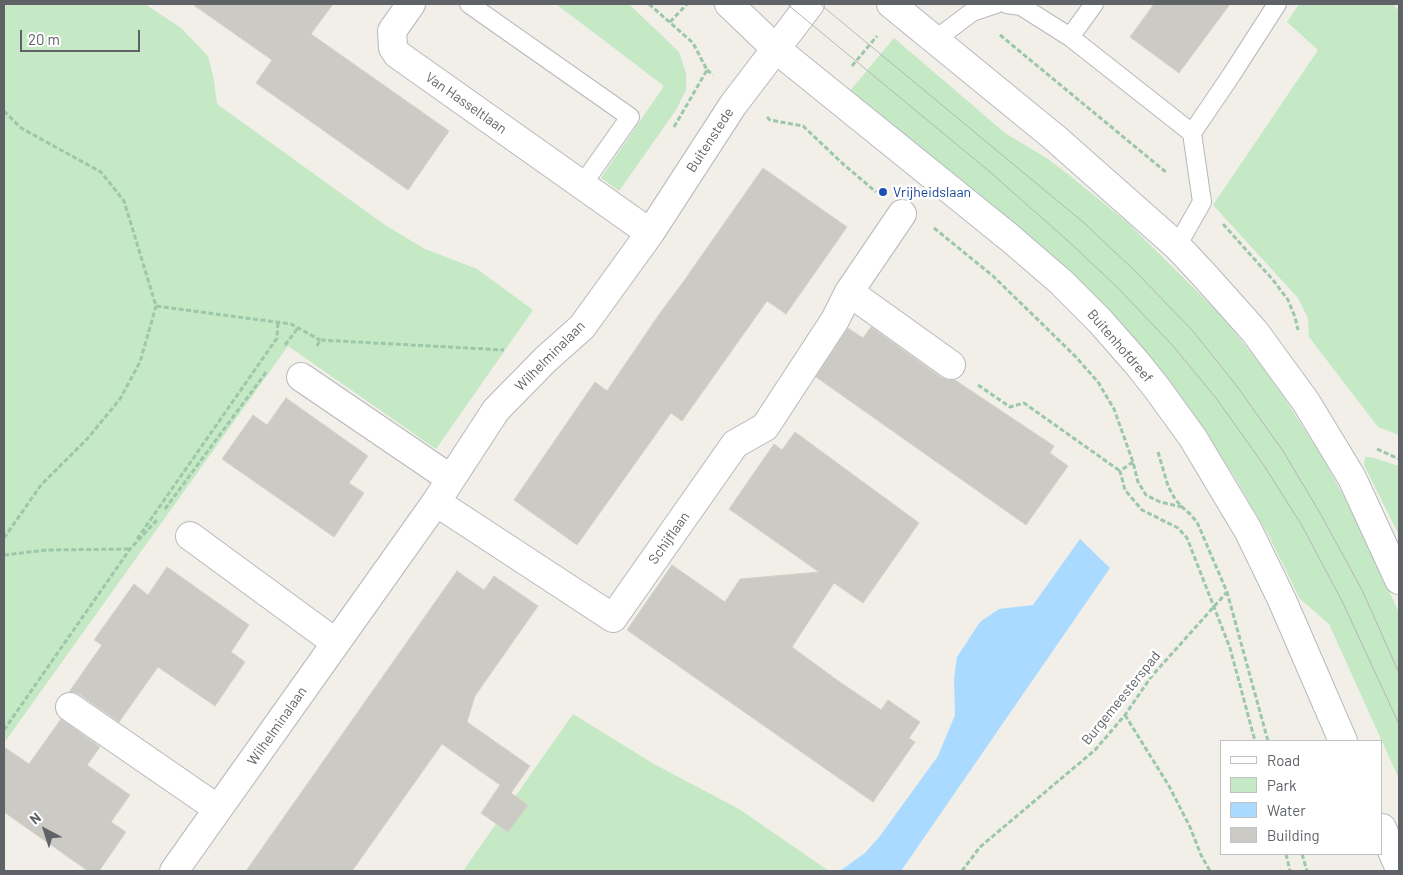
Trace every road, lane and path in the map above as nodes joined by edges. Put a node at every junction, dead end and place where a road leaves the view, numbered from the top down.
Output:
1 (411, 4) edge
2 (469, 4) edge
3 (687, 4) edge
4 (729, 4) edge
5 (810, 4) edge
6 (891, 4) edge
7 (996, 4) edge
8 (1007, 4) edge
9 (1094, 4) edge
10 (1277, 4) edge
11 (670, 22) dead end
12 (1070, 38) junction
13 (935, 40) junction
14 (776, 49) junction
15 (707, 70) dead end
16 (740, 96) junction
17 (4, 111) edge
18 (1192, 133) junction
19 (582, 185) junction
20 (902, 214) junction
21 (650, 233) junction
22 (1177, 246) junction
23 (849, 292) junction
24 (156, 306) junction
25 (278, 321) junction
26 (298, 328) junction
27 (320, 340) junction
28 (281, 351) dead end
29 (546, 358) junction
30 (951, 365) joint
31 (270, 367) dead end
32 (301, 377) joint
33 (1134, 462) junction
34 (1120, 471) junction
35 (451, 479) junction
36 (436, 502) junction
37 (190, 536) dead end
38 (4, 538) edge
39 (130, 549) junction
40 (4, 555) edge
41 (1399, 580) edge
42 (1226, 592) junction
43 (1214, 605) junction
44 (336, 643) junction
45 (70, 707) dead end
46 (1125, 715) junction
47 (4, 730) edge
48 (1255, 740) edge
49 (1268, 740) edge
50 (1343, 740) edge
51 (218, 809) junction
52 (1383, 830) edge
53 (1286, 855) edge
54 (1302, 855) edge
55 (1399, 868) edge
56 (174, 871) edge
57 (962, 871) edge
58 (1210, 871) edge
59 (1290, 871) edge
60 (1307, 871) edge

1 - 19 street, Van Hasseltlaan
2 - 19 lane
3 - 11 path
4 - 14 street, Buitenhofdreef
5 - 14 street
6 - 13 street
7 - 13 lane
8 - 12 lane
9 - 12 lane
10 - 18 lane
12 - 18 lane
13 - 22 street
14 - 16 street, Buitenstede
14 - 50 street, Buitenhofdreef
15 - 16 path
16 - 20 path
16 - 21 street, Buitenstede
17 - 24 path
18 - 22 lane
19 - 21 street, Van Hasseltlaan
20 - 23 street, Schijflaan
20 - 33 path
21 - 29 street, Wilhelminalaan
22 - 41 street
23 - 30 street
23 - 36 street, Schijflaan
24 - 25 path
24 - 38 path
25 - 26 path
25 - 39 path
26 - 27 path
26 - 28 path
27 - 29 path
27 - 32 path
29 - 35 street, Wilhelminalaan
30 - 34 path
31 - 39 path
32 - 35 street
33 - 34 path
33 - 42 path
34 - 43 path
35 - 36 street, Wilhelminalaan
36 - 44 street, Wilhelminalaan
37 - 44 street
39 - 40 path
39 - 47 path
42 - 43 path, Burgemeesterspad
42 - 49 path
43 - 46 path, Burgemeesterspad
43 - 48 path
44 - 51 street, Wilhelminalaan
45 - 51 street
46 - 57 path, Burgemeesterspad
46 - 58 path
51 - 56 street, Wilhelminalaan
52 - 55 street
53 - 59 path
54 - 60 path

